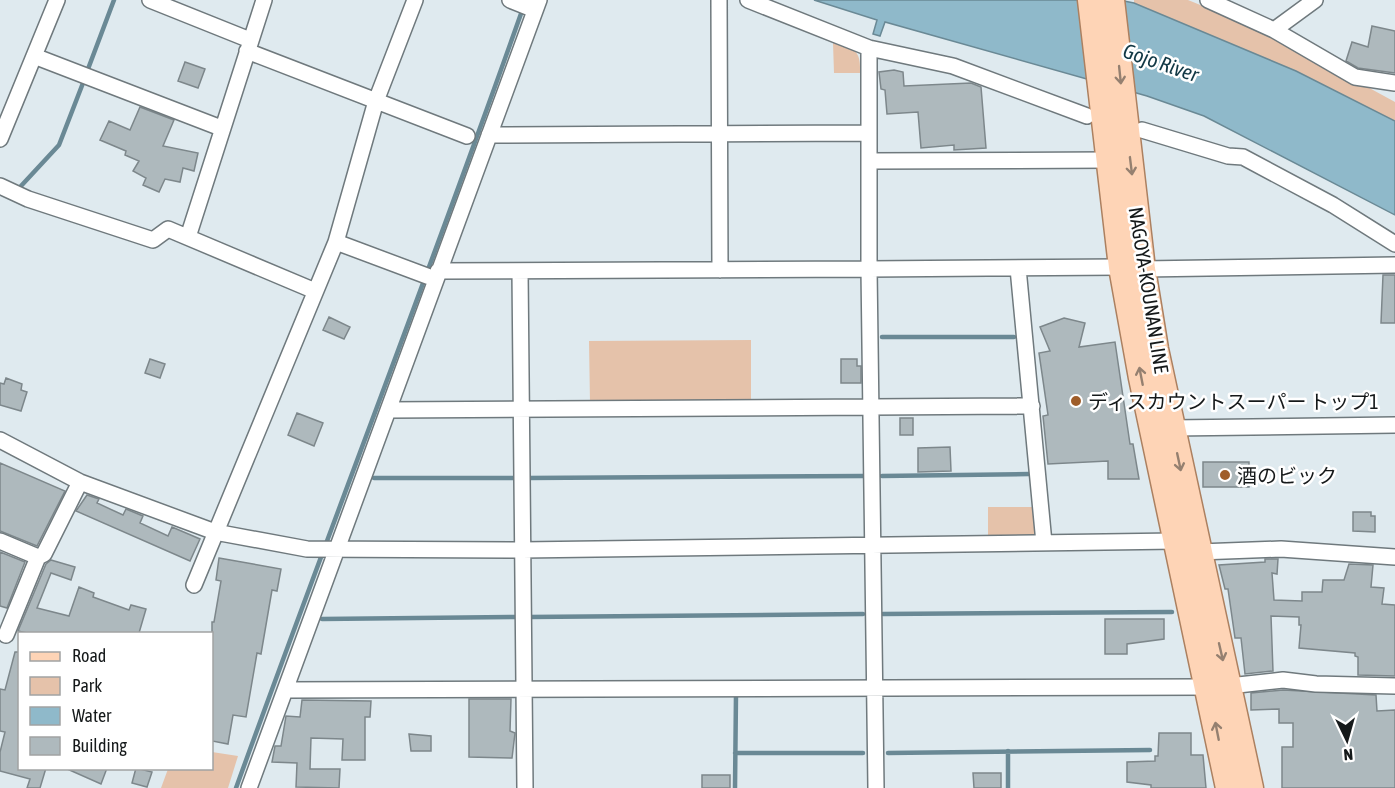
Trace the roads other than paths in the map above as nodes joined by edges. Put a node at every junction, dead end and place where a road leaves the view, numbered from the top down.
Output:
1 (57, 0) edge
2 (150, 0) edge
3 (264, 0) edge
4 (415, 0) edge
5 (719, 0) edge
6 (748, 0) edge
7 (1090, 0) edge
8 (1112, 0) edge
9 (1208, 0) edge
10 (1315, 0) edge
11 (515, 2) edge
12 (537, 5) edge
13 (1274, 30) junction
14 (248, 45) junction
15 (869, 48) junction
16 (34, 56) junction
17 (1395, 83) edge
18 (376, 101) junction
19 (1116, 114) junction
20 (221, 128) junction
21 (869, 133) junction
22 (720, 134) junction
23 (489, 135) junction
24 (467, 136) dead end
25 (0, 139) edge
26 (1242, 157) junction
27 (1109, 160) junction
28 (870, 161) junction
29 (0, 186) edge
30 (188, 237) junction
31 (336, 242) junction
32 (1395, 244) edge
33 (1395, 265) edge
34 (1018, 268) junction
35 (1132, 268) junction
36 (869, 269) junction
37 (720, 270) junction
38 (519, 271) junction
39 (437, 275) junction
40 (315, 291) junction
41 (1032, 406) junction
42 (873, 407) junction
43 (388, 410) junction
44 (521, 410) junction
45 (1395, 426) edge
46 (1172, 428) junction
47 (0, 440) edge
48 (80, 482) junction
49 (215, 532) junction
50 (0, 541) edge
51 (1176, 541) junction
52 (1044, 543) junction
53 (873, 545) junction
54 (328, 550) junction
55 (522, 550) junction
56 (1199, 552) junction
57 (38, 556) junction
58 (1395, 557) edge
59 (194, 585) dead end
60 (9, 636) edge
61 (874, 686) junction
62 (1218, 686) junction
63 (1395, 686) edge
64 (286, 690) junction
65 (524, 690) junction
66 (249, 788) edge
67 (525, 788) edge
68 (876, 788) edge
69 (1228, 788) edge
70 (1251, 788) edge

1 - 16 street
2 - 14 street
3 - 14 street
4 - 18 street
5 - 22 street
6 - 15 street
7 - 19 main road, NAGOYA-KOUNAN LINE
8 -> 19 main road, NAGOYA-KOUNAN LINE
9 - 13 street
10 - 13 street
11 - 12 street
12 - 23 street
13 - 17 street
14 - 18 street
14 - 20 street
15 - 19 street
15 - 21 street
16 - 20 street
16 - 25 street
18 - 24 street
18 - 31 street
19 - 26 street
19 - 26 street
19 - 27 main road, NAGOYA-KOUNAN LINE
19 -> 35 main road, NAGOYA-KOUNAN LINE
20 - 30 street
21 - 22 street
21 - 28 street
22 - 23 street
22 - 37 street
23 - 39 street
26 - 32 street
27 - 28 street
27 - 35 main road, NAGOYA-KOUNAN LINE
28 - 36 street
29 - 30 street
30 - 40 street
31 - 39 street
31 - 40 street
33 - 35 street
34 - 35 street
34 - 36 street
34 - 41 street
35 - 46 main road, NAGOYA-KOUNAN LINE
51 -> 35 main road, NAGOYA-KOUNAN LINE
36 - 37 street
36 - 42 street
37 - 38 street
38 - 39 street
38 - 44 street
39 - 43 street
40 - 49 street
41 - 42 street
41 - 52 street
42 - 44 street
42 - 53 street
43 - 44 street
43 - 54 street
44 - 55 street
45 - 46 street
46 -> 56 main road, NAGOYA-KOUNAN LINE
47 - 48 street
48 - 49 street
48 - 57 street
49 - 54 street
49 - 59 street
50 - 57 street
51 - 52 street
51 - 62 main road, NAGOYA-KOUNAN LINE
52 - 53 street
53 - 55 street
53 - 61 street
54 - 55 street
54 - 64 street
55 - 65 street
56 - 58 street
56 -> 62 main road, NAGOYA-KOUNAN LINE
57 - 60 street
61 - 62 street
61 - 65 street
61 - 68 street
62 - 63 street
69 -> 62 main road, NAGOYA-KOUNAN LINE
62 - 70 main road, NAGOYA-KOUNAN LINE
64 - 65 street
64 - 66 street
65 - 67 street

